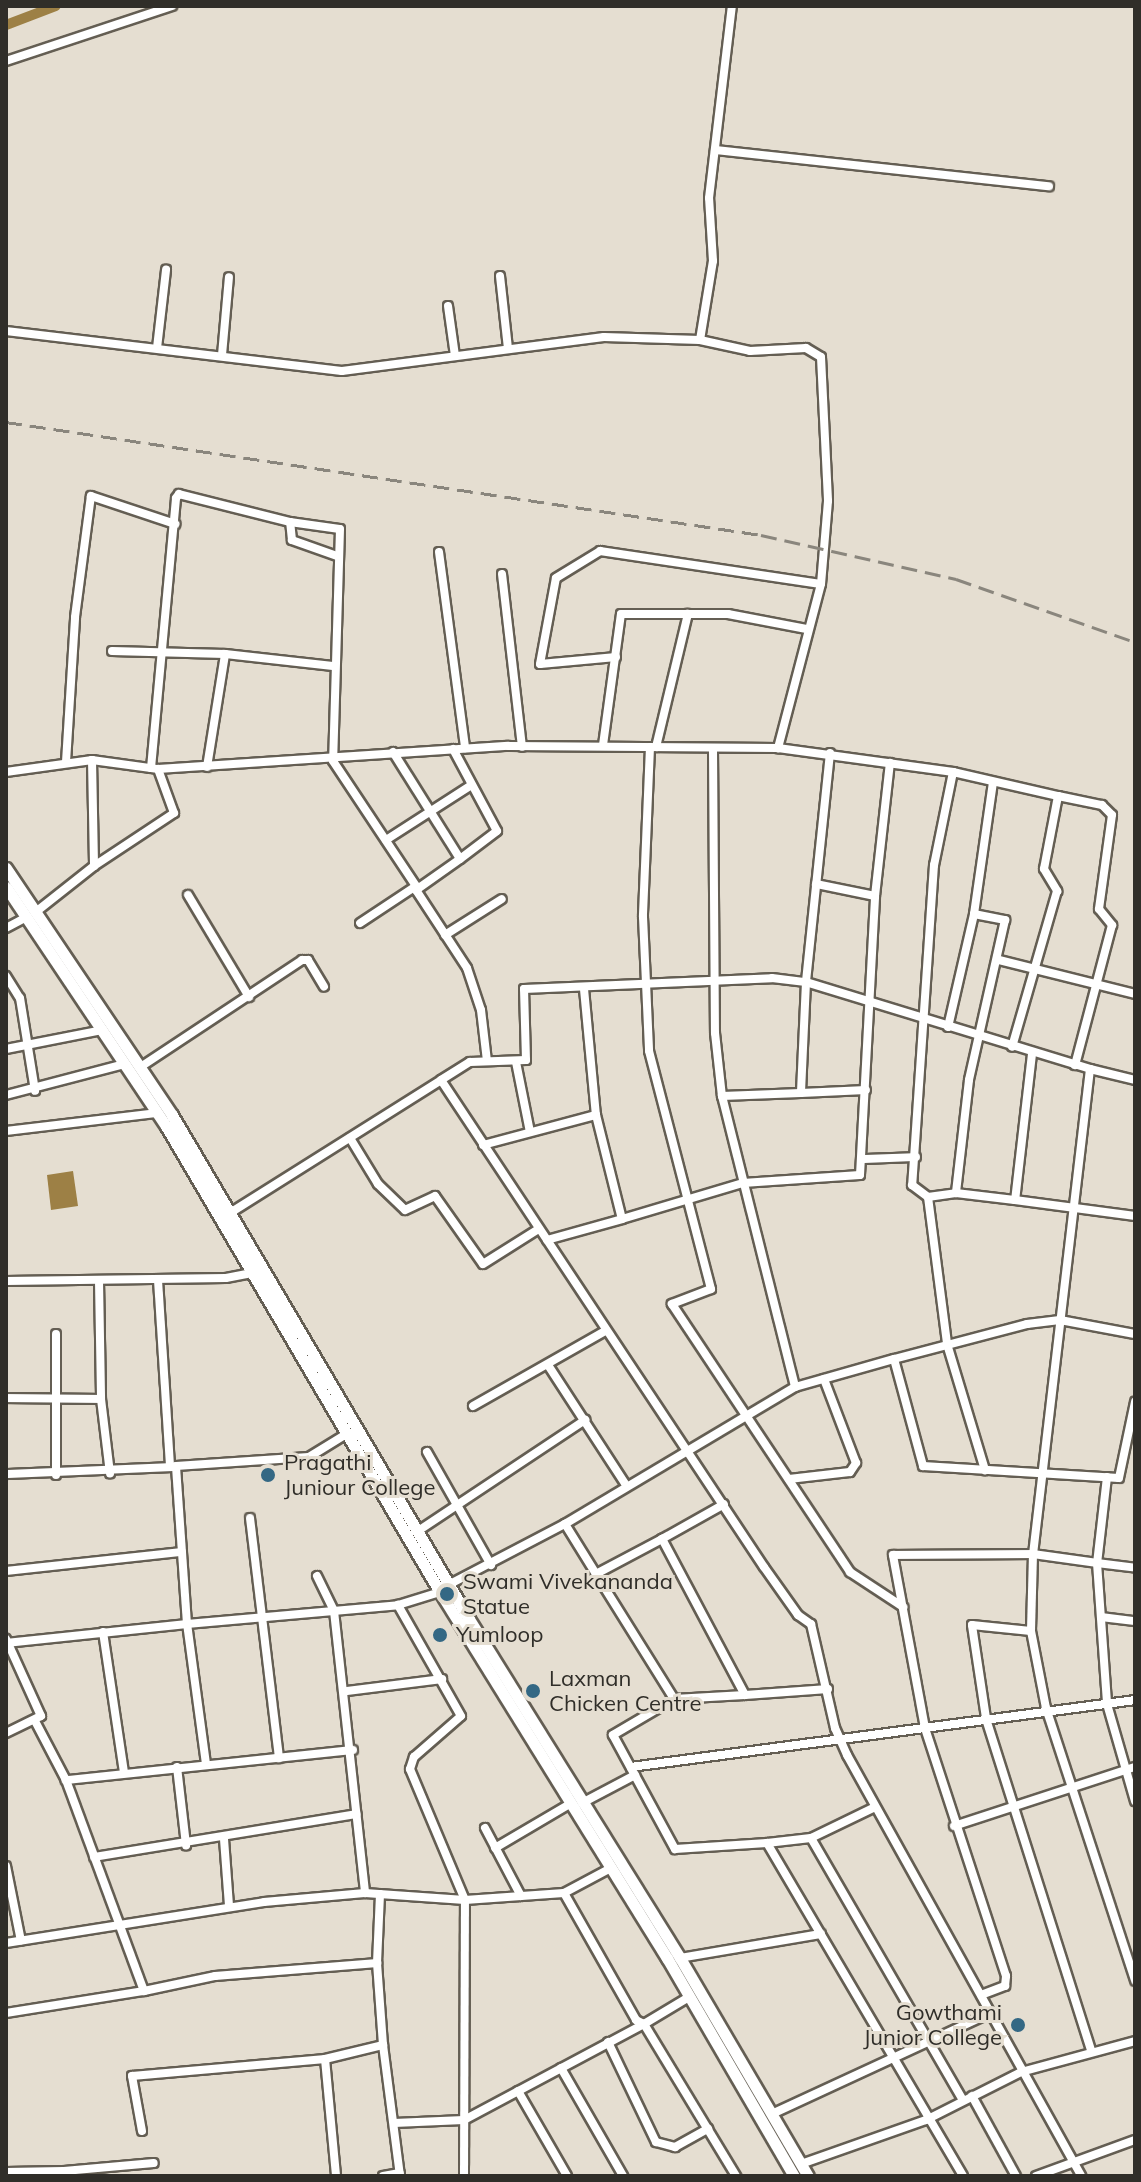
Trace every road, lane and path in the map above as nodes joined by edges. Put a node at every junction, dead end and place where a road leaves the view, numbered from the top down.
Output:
1 (172, 6) edge
2 (732, 6) edge
3 (6, 61) edge
4 (715, 150) junction
5 (1049, 186) dead end
6 (166, 270) dead end
7 (500, 276) dead end
8 (229, 277) dead end
9 (448, 306) dead end
10 (6, 331) edge
11 (700, 340) junction
12 (157, 348) junction
13 (508, 349) junction
14 (222, 355) junction
15 (455, 356) junction
16 (290, 522) junction
17 (175, 524) junction
18 (439, 552) dead end
19 (337, 556) junction
20 (502, 574) dead end
21 (821, 584) junction
22 (688, 614) junction
23 (807, 629) junction
24 (112, 651) dead end
25 (159, 653) junction
26 (225, 654) junction
27 (616, 657) junction
28 (333, 666) junction
29 (603, 745) junction
30 (522, 747) junction
31 (653, 747) junction
32 (465, 748) junction
33 (778, 748) junction
34 (453, 749) junction
35 (713, 750) junction
36 (393, 752) junction
37 (830, 753) junction
38 (92, 760) junction
39 (333, 761) junction
40 (66, 762) junction
41 (890, 763) junction
42 (207, 767) junction
43 (155, 769) junction
44 (6, 772) edge
45 (953, 772) junction
46 (993, 782) junction
47 (470, 786) junction
48 (1058, 796) junction
49 (430, 812) junction
50 (386, 840) junction
51 (460, 859) junction
52 (94, 866) junction
53 (6, 868) edge
54 (816, 884) junction
55 (6, 887) edge
56 (188, 895) dead end
57 (875, 896) junction
58 (502, 899) dead end
59 (32, 914) junction
60 (974, 914) junction
61 (360, 923) dead end
62 (6, 928) edge
63 (445, 935) junction
64 (999, 960) junction
65 (1036, 969) junction
66 (6, 976) edge
67 (714, 980) junction
68 (806, 982) junction
69 (647, 983) junction
70 (1097, 984) junction
71 (324, 987) dead end
72 (584, 989) junction
73 (1135, 994) edge
74 (249, 997) junction
75 (868, 1000) junction
76 (927, 1020) junction
77 (948, 1027) junction
78 (103, 1030) junction
79 (977, 1035) junction
80 (29, 1044) junction
81 (1012, 1047) junction
82 (6, 1049) edge
83 (1032, 1054) junction
84 (487, 1061) junction
85 (516, 1062) junction
86 (125, 1064) junction
87 (1075, 1065) junction
88 (142, 1066) junction
89 (1090, 1069) junction
90 (441, 1080) junction
91 (1135, 1080) edge
92 (866, 1090) junction
93 (35, 1091) junction
94 (801, 1093) junction
95 (6, 1095) edge
96 (722, 1096) junction
97 (158, 1113) junction
98 (596, 1115) junction
99 (6, 1131) edge
100 (530, 1132) junction
101 (350, 1138) junction
102 (483, 1145) junction
103 (916, 1157) junction
104 (862, 1159) junction
105 (743, 1183) junction
106 (956, 1193) junction
107 (928, 1197) junction
108 (688, 1199) junction
109 (1015, 1200) junction
110 (1070, 1209) junction
111 (230, 1213) junction
112 (1135, 1216) edge
113 (622, 1219) junction
114 (537, 1230) junction
115 (547, 1240) junction
116 (251, 1273) junction
117 (158, 1280) junction
118 (6, 1281) edge
119 (99, 1281) junction
120 (1060, 1320) junction
121 (605, 1331) junction
122 (56, 1334) dead end
123 (1135, 1334) edge
124 (947, 1344) junction
125 (894, 1359) junction
126 (548, 1365) junction
127 (824, 1379) junction
128 (795, 1387) junction
129 (6, 1398) edge
130 (57, 1398) junction
131 (101, 1399) junction
132 (1135, 1402) edge
133 (473, 1406) dead end
134 (747, 1415) junction
135 (585, 1420) junction
136 (348, 1433) junction
137 (1131, 1436) edge
138 (689, 1449) junction
139 (427, 1452) dead end
140 (173, 1467) junction
141 (985, 1470) junction
142 (1045, 1472) junction
143 (110, 1473) junction
144 (6, 1474) edge
145 (56, 1475) junction
146 (1107, 1477) junction
147 (789, 1479) junction
148 (626, 1485) junction
149 (724, 1504) junction
150 (458, 1506) junction
151 (250, 1518) dead end
152 (565, 1524) junction
153 (418, 1531) junction
154 (662, 1539) junction
155 (182, 1552) junction
156 (1033, 1554) junction
157 (1097, 1563) junction
158 (491, 1565) junction
159 (1135, 1568) edge
160 (6, 1571) edge
161 (596, 1574) junction
162 (317, 1576) dead end
163 (450, 1584) junction
164 (440, 1592) junction
165 (398, 1605) junction
166 (903, 1607) junction
167 (334, 1611) junction
168 (262, 1616) junction
169 (1101, 1617) junction
170 (1135, 1621) edge
171 (187, 1624) junction
172 (1031, 1631) junction
173 (103, 1632) junction
174 (7, 1641) edge
175 (442, 1679) junction
176 (828, 1689) junction
177 (347, 1691) junction
178 (745, 1695) junction
179 (674, 1699) junction
180 (1135, 1700) edge
181 (1107, 1704) junction
182 (1046, 1708) junction
183 (986, 1718) junction
184 (35, 1721) junction
185 (925, 1728) junction
186 (6, 1733) edge
187 (840, 1740) junction
188 (353, 1750) junction
189 (279, 1758) junction
190 (206, 1764) junction
191 (177, 1767) junction
192 (1130, 1768) edge
193 (633, 1771) junction
194 (124, 1772) junction
195 (66, 1780) junction
196 (1071, 1789) junction
197 (1135, 1801) edge
198 (582, 1803) junction
199 (568, 1805) junction
200 (875, 1807) junction
201 (1013, 1808) junction
202 (357, 1814) junction
203 (954, 1826) junction
204 (485, 1828) dead end
205 (811, 1838) junction
206 (224, 1839) junction
207 (767, 1843) junction
208 (186, 1845) junction
209 (495, 1848) junction
210 (94, 1857) junction
211 (6, 1866) edge
212 (609, 1869) junction
213 (365, 1893) junction
214 (564, 1893) junction
215 (380, 1894) junction
216 (521, 1896) junction
217 (465, 1900) junction
218 (229, 1905) junction
219 (122, 1925) junction
220 (821, 1934) junction
221 (21, 1941) junction
222 (6, 1943) edge
223 (680, 1958) junction
224 (377, 1963) junction
225 (1135, 1981) edge
226 (144, 1991) junction
227 (981, 1995) junction
228 (689, 1997) junction
229 (6, 2013) edge
230 (990, 2013) junction
231 (644, 2024) junction
232 (928, 2039) junction
233 (1135, 2041) edge
234 (608, 2042) junction
235 (383, 2045) junction
236 (1091, 2050) junction
237 (890, 2058) junction
238 (325, 2059) junction
239 (561, 2068) junction
240 (1021, 2072) junction
241 (518, 2091) junction
242 (972, 2096) junction
243 (963, 2100) junction
244 (774, 2113) junction
245 (464, 2120) junction
246 (926, 2120) junction
247 (394, 2123) junction
248 (708, 2129) junction
249 (142, 2131) dead end
250 (1135, 2140) edge
251 (1071, 2159) junction
252 (154, 2163) dead end
253 (801, 2164) junction
254 (6, 2172) edge
255 (64, 2173) edge
256 (400, 2175) edge
257 (336, 2176) edge
258 (383, 2176) edge
259 (464, 2176) edge
260 (567, 2176) edge
261 (623, 2176) edge
262 (734, 2176) edge
263 (794, 2176) edge
264 (808, 2176) edge
265 (963, 2176) edge
266 (1016, 2176) edge
267 (1036, 2176) edge
268 (1081, 2176) edge

1 - 3 street
2 - 4 street
4 - 5 street
4 - 11 street
6 - 12 street
7 - 13 street
8 - 14 street
9 - 15 street
10 - 12 street
11 - 13 street
11 - 21 street
12 - 14 street
13 - 15 street
14 - 15 street
16 - 17 street
16 - 19 street
16 - 19 street
17 - 25 street
17 - 40 street
18 - 32 street
19 - 28 street
20 - 30 street
21 - 23 street
21 - 27 street
22 - 23 street
22 - 27 street
22 - 31 street
23 - 33 street
24 - 25 street
25 - 26 street
25 - 43 street
26 - 28 street
26 - 42 street
27 - 29 street
28 - 39 street
29 - 30 street
29 - 31 street
30 - 32 street
31 - 35 street
31 - 69 street
32 - 34 street
33 - 35 street
33 - 37 street
34 - 36 street
34 - 47 street
35 - 67 street
36 - 39 street
36 - 49 street
37 - 41 street
37 - 54 street
38 - 40 street
38 - 43 street
38 - 52 street
39 - 42 street
39 - 50 street
40 - 44 street
41 - 45 street
41 - 57 street
42 - 43 street
43 - 52 street
45 - 46 street
45 - 76 street
46 - 48 street
46 - 60 street
47 - 49 street
47 - 51 street
48 - 65 street
48 - 70 street
49 - 50 street
49 - 51 street
50 - 61 street
51 - 63 street
52 - 59 street
53 - 59 main road
54 - 57 street
54 - 68 street
55 - 59 main road
56 - 74 street
57 - 75 street
58 - 63 street
59 - 62 street
59 - 78 main road
59 - 88 main road
60 - 64 street
60 - 77 street
63 - 84 street
64 - 65 street
64 - 79 street
65 - 70 street
65 - 81 street
66 - 80 street
67 - 68 street
67 - 69 street
67 - 96 street
68 - 75 street
68 - 94 street
69 - 72 street
69 - 108 street
70 - 73 street
70 - 87 street
71 - 74 street
72 - 85 street
72 - 98 street
74 - 88 street
75 - 76 street
75 - 92 street
76 - 77 street
76 - 103 street
77 - 79 street
78 - 80 street
78 - 86 main road
79 - 81 street
79 - 106 street
80 - 82 street
80 - 93 street
81 - 83 street
83 - 87 street
83 - 109 street
84 - 85 street
84 - 90 street
85 - 100 street
86 - 93 street
86 - 97 main road
87 - 89 street
88 - 111 main road
89 - 91 street
89 - 110 street
90 - 101 street
90 - 102 street
92 - 94 street
92 - 104 street
93 - 95 street
94 - 96 street
96 - 105 street
97 - 99 street
97 - 116 main road
98 - 100 street
98 - 113 street
100 - 102 street
101 - 111 street
101 - 114 street
102 - 114 street
103 - 104 street
103 - 107 street
104 - 105 street
105 - 108 street
105 - 128 street
106 - 107 street
106 - 109 street
107 - 124 street
108 - 113 street
108 - 134 street
109 - 110 street
110 - 112 street
110 - 120 street
111 - 153 main road
113 - 115 street
114 - 115 street
115 - 121 street
116 - 117 street
116 - 136 main road
117 - 119 street
117 - 140 street
118 - 119 street
119 - 131 street
120 - 123 street
120 - 124 street
120 - 142 street
121 - 126 street
121 - 138 street
122 - 130 street
124 - 125 street
124 - 141 street
125 - 127 street
125 - 141 street
126 - 133 street
126 - 135 street
127 - 128 street
127 - 147 street
128 - 134 street
129 - 130 street
130 - 131 street
130 - 145 street
131 - 143 street
132 - 137 street
134 - 138 street
134 - 147 street
135 - 148 street
135 - 150 street
136 - 140 street
136 - 164 main road
137 - 146 street
138 - 148 street
138 - 149 street
139 - 150 street
140 - 143 street
140 - 155 street
141 - 142 street
142 - 146 street
142 - 156 street
143 - 145 street
144 - 145 street
146 - 157 street
147 - 166 street
148 - 152 street
149 - 154 street
149 - 176 street
150 - 153 street
150 - 158 street
151 - 168 street
152 - 158 street
152 - 161 street
153 - 163 main road
154 - 161 street
154 - 178 street
155 - 160 street
155 - 171 street
156 - 157 street
156 - 166 street
156 - 172 street
157 - 159 street
157 - 169 street
158 - 163 street
161 - 179 street
162 - 167 street
163 - 198 main road
164 - 165 street
164 - 199 main road
165 - 167 street
165 - 175 street
166 - 185 street
167 - 168 street
167 - 177 street
168 - 171 street
168 - 189 street
169 - 170 street
169 - 181 street
171 - 173 street
171 - 190 street
172 - 182 street
172 - 183 street
173 - 174 street
173 - 194 street
174 - 184 street
175 - 177 street
175 - 217 street
176 - 178 street
176 - 187 street
177 - 188 street
178 - 179 street
179 - 193 street
180 - 181 street
181 - 182 street
181 - 192 street
182 - 183 street
182 - 196 street
183 - 185 street
183 - 201 street
184 - 186 street
184 - 195 street
185 - 187 street
185 - 203 street
187 - 193 street
187 - 200 street
188 - 189 street
188 - 202 street
189 - 190 street
190 - 191 street
191 - 194 street
191 - 208 street
192 - 196 street
192 - 197 street
193 - 198 street
193 - 207 street
194 - 195 street
195 - 210 street
196 - 201 street
196 - 225 street
198 - 223 main road
199 - 209 street
199 - 212 main road
200 - 205 street
200 - 227 street
201 - 203 street
201 - 236 street
202 - 206 street
202 - 213 street
203 - 227 street
204 - 209 street
205 - 207 street
205 - 232 street
206 - 208 street
206 - 218 street
207 - 220 street
208 - 210 street
209 - 216 street
210 - 219 street
211 - 221 street
212 - 214 street
212 - 228 main road
213 - 215 street
213 - 218 street
214 - 216 street
214 - 231 street
215 - 217 street
215 - 224 street
216 - 217 street
217 - 245 street
218 - 219 street
219 - 221 street
219 - 226 street
220 - 223 street
220 - 237 street
221 - 222 street
223 - 244 main road
224 - 226 street
224 - 235 street
226 - 229 street
227 - 230 street
228 - 231 street
228 - 263 main road
230 - 232 street
230 - 240 street
231 - 234 street
231 - 248 street
232 - 237 street
232 - 243 street
233 - 236 street
234 - 239 street
234 - 248 street
235 - 238 street
235 - 247 street
236 - 240 street
237 - 244 street
237 - 246 street
238 - 249 street
238 - 257 street
239 - 241 street
239 - 261 street
240 - 242 street
240 - 251 street
241 - 245 street
241 - 260 street
242 - 243 street
242 - 266 street
243 - 246 street
244 - 253 main road
245 - 247 street
245 - 259 street
246 - 253 street
246 - 265 street
247 - 256 street
248 - 262 street
250 - 251 street
251 - 267 street
251 - 268 street
252 - 255 street
253 - 264 main road
254 - 255 street
256 - 258 street

